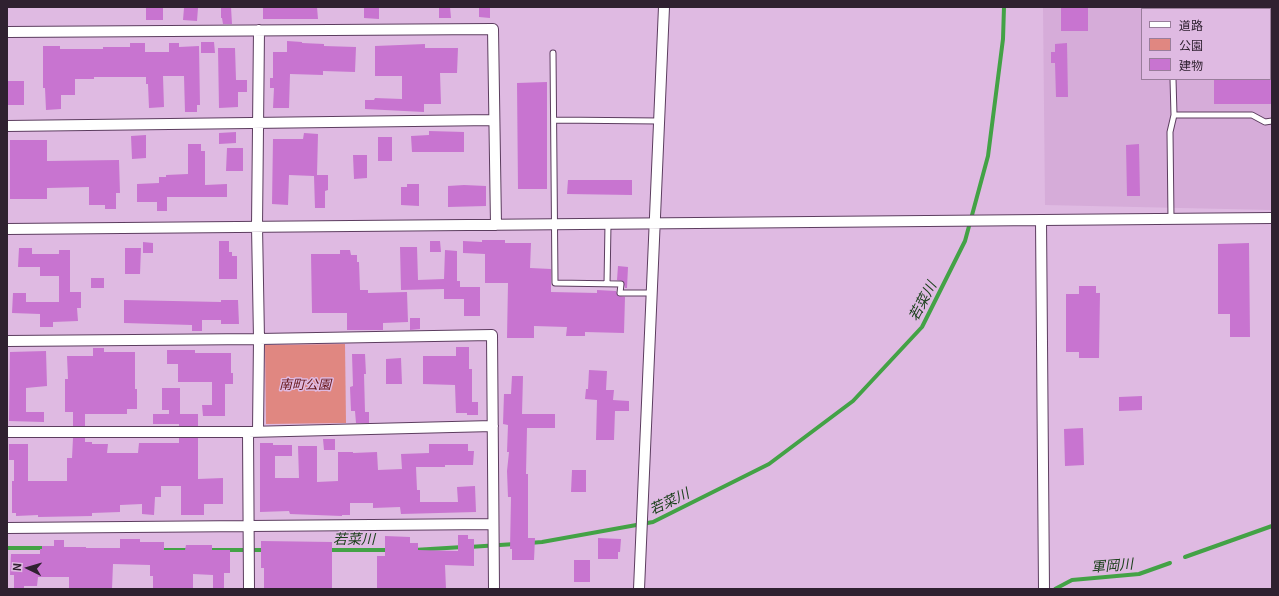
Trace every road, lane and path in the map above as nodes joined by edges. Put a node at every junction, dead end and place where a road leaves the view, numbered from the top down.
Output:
1 (664, 7) edge
2 (259, 30) junction
3 (7, 32) edge
4 (553, 52) dead end
5 (1173, 80) edge
6 (1174, 115) junction
7 (494, 120) junction
8 (554, 120) junction
9 (659, 121) junction
10 (1272, 121) edge
11 (259, 122) junction
12 (7, 126) edge
13 (1272, 218) edge
14 (1171, 219) junction
15 (1041, 220) junction
16 (655, 223) junction
17 (555, 224) junction
18 (608, 224) junction
19 (496, 225) junction
20 (257, 226) junction
21 (7, 229) edge
22 (607, 284) junction
23 (652, 292) junction
24 (259, 339) junction
25 (7, 341) edge
26 (493, 426) junction
27 (253, 431) junction
28 (7, 432) edge
29 (493, 524) junction
30 (248, 526) junction
31 (7, 528) edge
32 (249, 589) edge
33 (494, 589) edge
34 (638, 589) edge
35 (1044, 589) edge

1 - 9 street
2 - 3 street
2 - 7 street
2 - 11 street
4 - 8 lane
5 - 6 lane
6 - 10 lane
6 - 14 lane
7 - 11 street
7 - 19 street
8 - 9 lane
8 - 17 lane
9 - 16 street
11 - 12 street
11 - 20 street
13 - 14 street
14 - 15 street
15 - 16 street
15 - 35 street
16 - 18 street
16 - 23 street
17 - 18 street
17 - 19 street
17 - 22 lane
18 - 22 lane
19 - 20 street
20 - 21 street
20 - 24 street
22 - 23 lane
23 - 34 street
24 - 25 street
24 - 26 street
24 - 27 street
26 - 27 street
26 - 29 street
27 - 28 street
27 - 30 street
29 - 30 street
29 - 33 street
30 - 31 street
30 - 32 street

